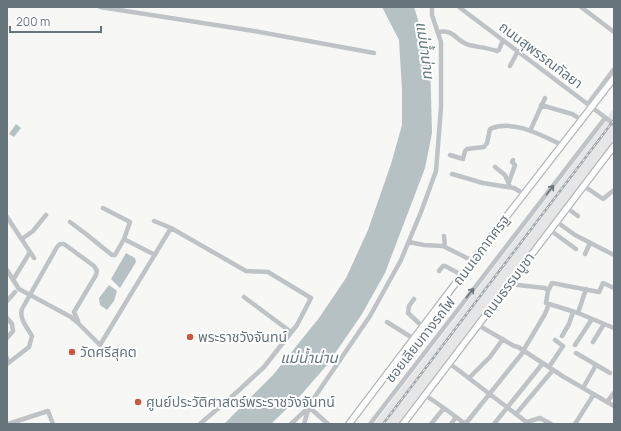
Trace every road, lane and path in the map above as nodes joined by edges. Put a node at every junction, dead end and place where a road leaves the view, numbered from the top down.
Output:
1 (100, 7) edge
2 (432, 7) edge
3 (459, 7) edge
4 (581, 7) edge
5 (438, 32) junction
6 (614, 32) edge
7 (503, 40) junction
8 (518, 51) junction
9 (374, 53) dead end
10 (510, 66) dead end
11 (614, 69) edge
12 (614, 78) edge
13 (545, 98) dead end
14 (541, 105) junction
15 (590, 106) junction
16 (606, 118) junction
17 (582, 120) junction
18 (614, 124) edge
19 (530, 131) junction
20 (562, 145) junction
21 (614, 146) edge
22 (450, 155) dead end
23 (513, 160) dead end
24 (495, 167) dead end
25 (452, 174) dead end
26 (510, 185) junction
27 (584, 186) junction
28 (614, 190) edge
29 (524, 194) junction
30 (103, 208) dead end
31 (567, 208) junction
32 (46, 215) dead end
33 (578, 216) dead end
34 (7, 217) edge
35 (154, 221) dead end
36 (70, 222) dead end
37 (556, 222) junction
38 (171, 228) junction
39 (550, 230) junction
40 (444, 236) dead end
41 (22, 239) junction
42 (124, 239) junction
43 (409, 242) junction
44 (590, 243) junction
45 (445, 247) junction
46 (576, 249) dead end
47 (30, 252) junction
48 (585, 254) dead end
49 (155, 255) junction
50 (614, 255) edge
51 (34, 258) dead end
52 (473, 261) junction
53 (7, 270) edge
54 (439, 271) dead end
55 (462, 275) junction
56 (14, 280) junction
57 (509, 284) junction
58 (614, 288) edge
59 (586, 290) junction
60 (548, 291) junction
61 (15, 292) dead end
62 (30, 295) junction
63 (244, 297) dead end
64 (414, 299) dead end
65 (7, 301) edge
66 (549, 304) junction
67 (576, 312) junction
68 (7, 318) edge
69 (592, 319) junction
70 (388, 322) dead end
71 (78, 323) junction
72 (604, 324) junction
73 (478, 325) junction
74 (423, 327) junction
75 (614, 328) edge
76 (291, 332) junction
77 (562, 336) dead end
78 (7, 338) edge
79 (414, 339) junction
80 (503, 339) junction
81 (555, 340) dead end
82 (593, 342) dead end
83 (575, 345) dead end
84 (524, 351) junction
85 (576, 353) dead end
86 (449, 363) junction
87 (543, 363) junction
88 (7, 364) edge
89 (596, 365) junction
90 (551, 368) junction
91 (610, 373) dead end
92 (469, 378) junction
93 (582, 388) junction
94 (614, 393) edge
95 (489, 394) junction
96 (594, 394) junction
97 (425, 395) junction
98 (607, 402) junction
99 (614, 406) edge
100 (309, 407) junction
101 (507, 407) junction
102 (444, 408) junction
103 (516, 414) junction
104 (456, 417) junction
105 (325, 423) edge
106 (406, 423) edge
107 (464, 423) edge
108 (525, 423) edge
109 (7, 424) edge
110 (53, 424) edge
111 (200, 424) edge
112 (291, 424) edge
113 (304, 424) edge
114 (349, 424) edge
115 (370, 424) edge
116 (431, 424) edge
117 (451, 424) edge
118 (494, 424) edge
119 (551, 424) edge
120 (576, 424) edge

1 - 9 street
2 - 5 street
3 - 7 street, ถนนสุพรรณกัลยา
4 - 6 street
5 - 7 street
5 - 43 street
7 - 8 street, ถนนสุพรรณกัลยา
8 - 10 street
8 - 15 street, ถนนสุพรรณกัลยา
11 - 15 street
12 - 15 main road, ถนนเอกาทศรฐ
13 - 14 street
14 - 17 street
14 - 19 street
15 - 16 street, ถนนสุพรรณกัลยา
15 - 17 main road, ถนนเอกาทศรฐ
16 - 18 street, ถนนสุพรรณกัลยา
115 -> 16 street, ซอยเลียบทางรถไฟ
17 - 20 main road, ถนนเอกาทศรฐ
19 - 20 street
19 - 22 street
20 - 29 main road, ถนนเอกาทศรฐ
21 - 27 main road, ถนนธรรมบูชา
23 - 26 street
24 - 26 street
25 - 26 street
26 - 29 street
27 - 28 street
27 - 31 main road, ถนนธรรมบูชา
29 - 52 main road, ถนนเอกาทศรฐ
30 - 42 street
31 - 33 street
31 - 37 main road, ถนนธรรมบูชา
32 - 41 street
34 - 41 street
35 - 38 street
36 - 42 street
37 - 39 main road, ถนนธรรมบูชา
37 - 44 street
38 - 49 street
38 - 76 street
39 - 46 street
39 - 57 main road, ถนนธรรมบูชา
40 - 45 street
41 - 47 street
42 - 49 street
43 - 45 street
43 - 100 street
44 - 48 street
44 - 50 street
45 - 52 street
47 - 51 street
47 - 56 street
49 - 71 street
52 - 55 main road, ถนนเอกาทศรฐ
53 - 56 street
54 - 55 street
55 - 74 main road, ถนนเอกาทศรฐ
56 - 62 street
57 - 60 street
57 - 73 main road, ถนนธรรมบูชา
58 - 59 street
59 - 60 street
59 - 67 street
60 - 66 street
61 - 65 street
62 - 71 street
62 - 71 street
62 - 88 street
63 - 76 street
64 - 74 street
66 - 67 street
66 - 84 street
67 - 69 street
67 - 77 street
68 - 78 street
69 - 72 street
69 - 83 street
70 - 79 street
72 - 75 street
72 - 82 street
73 - 80 street
73 - 86 main road, ถนนธรรมบูชา
74 - 79 main road, ถนนเอกาทศรฐ
76 - 111 street
79 - 114 main road, ถนนเอกาทศรฐ
80 - 84 street
80 - 92 street
81 - 90 street
84 - 87 street
84 - 95 street
85 - 89 street
86 - 92 street
86 - 97 main road, ถนนธรรมบูชา
87 - 90 street
87 - 101 street
89 - 91 street
89 - 93 street
90 - 93 street
90 - 103 street
92 - 95 street
93 - 96 street
94 - 98 street
95 - 101 street
95 - 107 street
96 - 98 street
96 - 120 street
97 - 102 street
97 - 106 main road, ถนนธรรมบูชา
98 - 99 street
100 - 105 street
100 - 112 street
100 - 113 street
101 - 103 street
101 - 118 street
102 - 104 street
102 - 116 street
103 - 108 street
104 - 107 street
104 - 117 street
108 - 119 street
109 - 110 street

